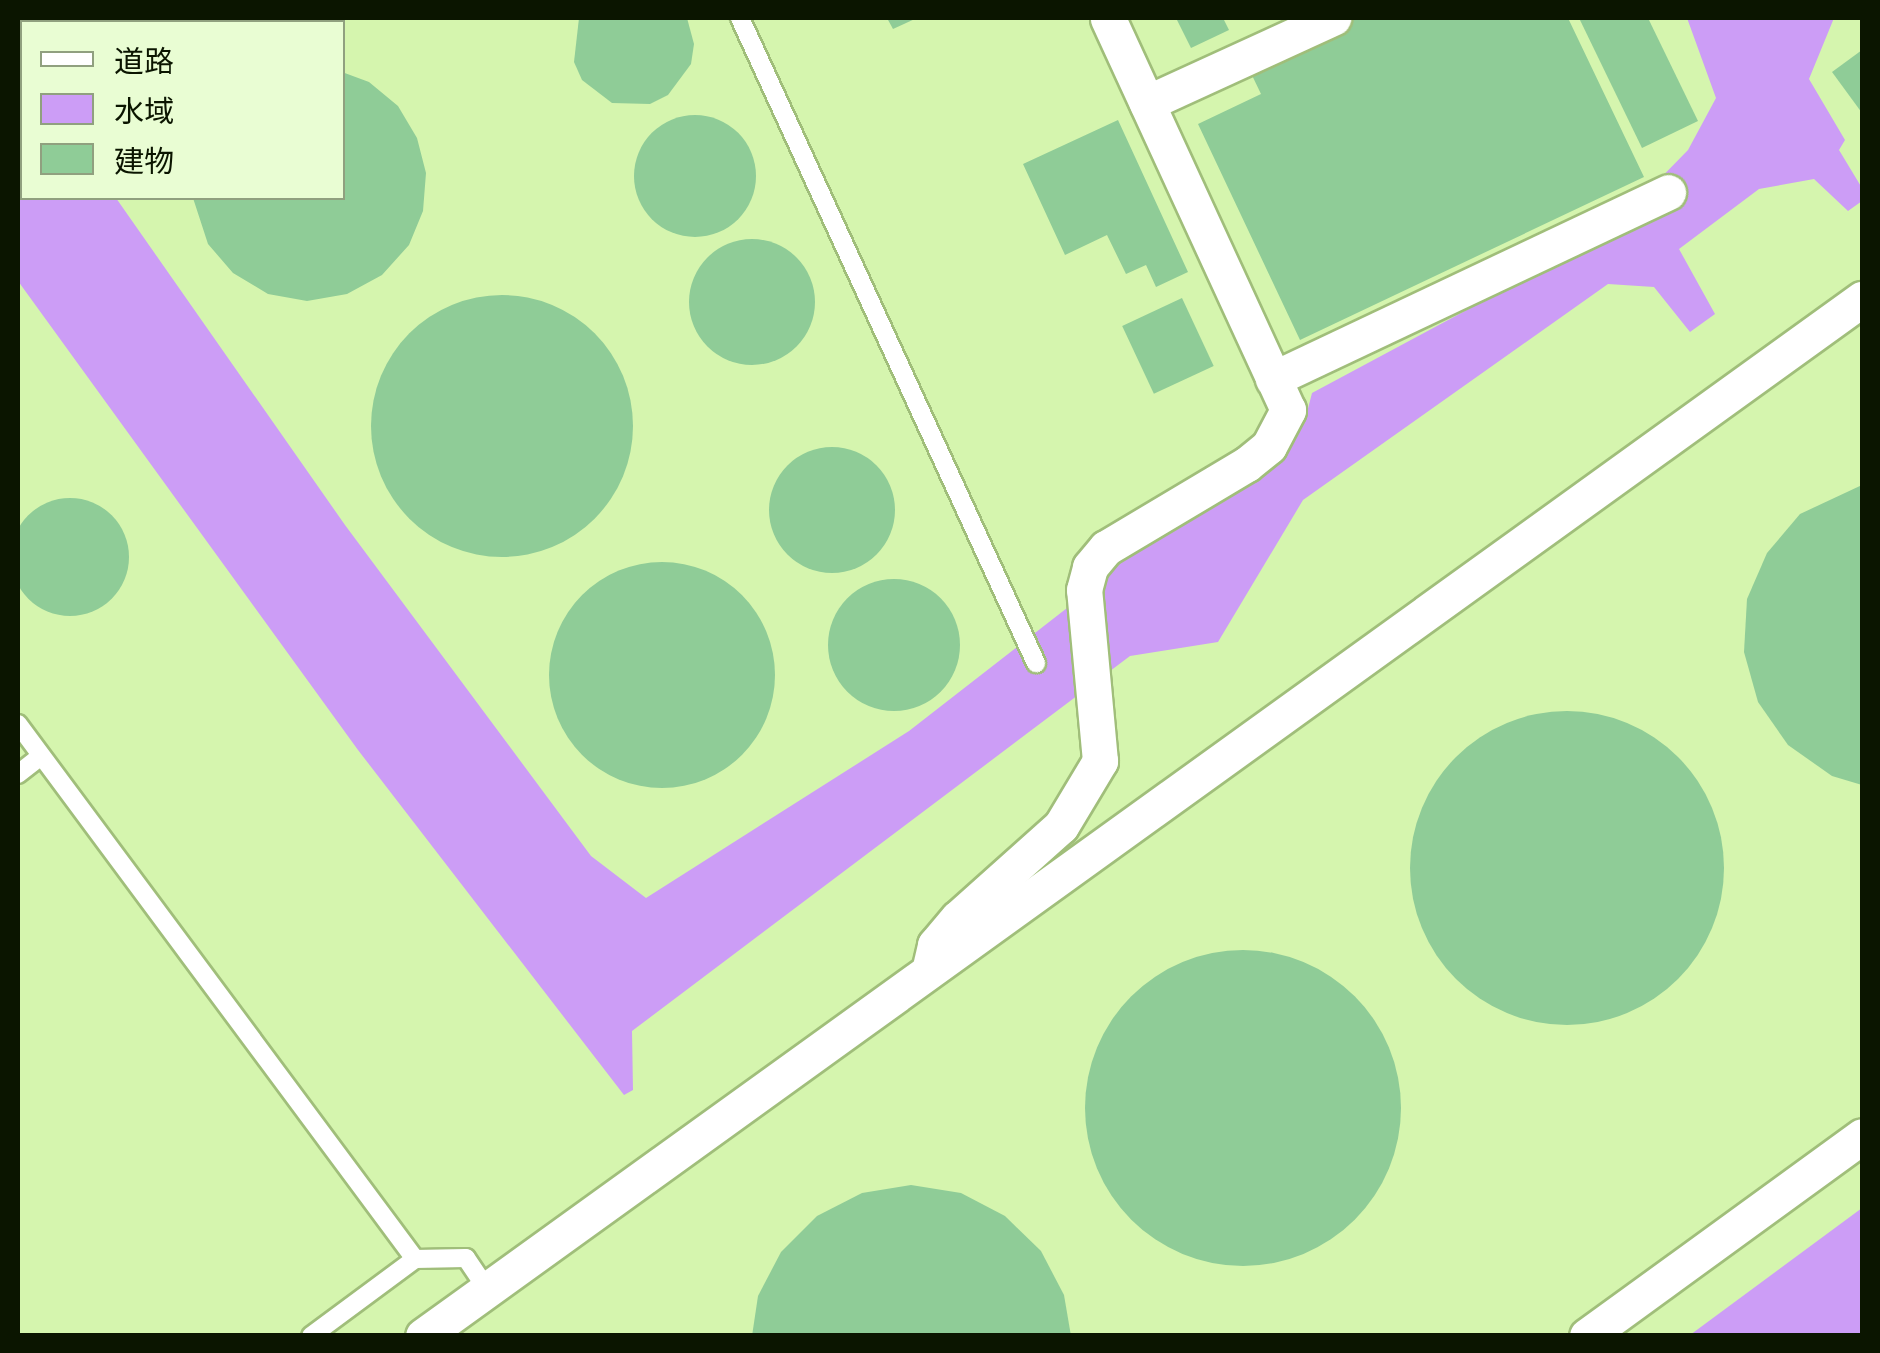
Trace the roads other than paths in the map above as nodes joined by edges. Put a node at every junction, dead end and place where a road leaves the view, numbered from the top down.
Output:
1 (740, 18) edge
2 (1108, 18) edge
3 (1333, 18) edge
4 (1147, 102) junction
5 (1668, 192) dead end
6 (1862, 300) edge
7 (1273, 379) junction
8 (1036, 663) dead end
9 (18, 724) edge
10 (41, 756) junction
11 (18, 774) edge
12 (931, 971) junction
13 (1862, 1136) edge
14 (415, 1258) junction
15 (487, 1289) junction
16 (311, 1336) edge
17 (423, 1336) edge
18 (1587, 1336) edge

1 - 8 lane
2 - 4 street
3 - 4 street
4 - 7 street
5 - 7 street
6 - 12 street
7 - 12 street
9 - 10 lane
10 - 11 lane
10 - 14 lane
12 - 15 street
13 - 18 street
14 - 15 lane
14 - 16 lane
15 - 17 street

